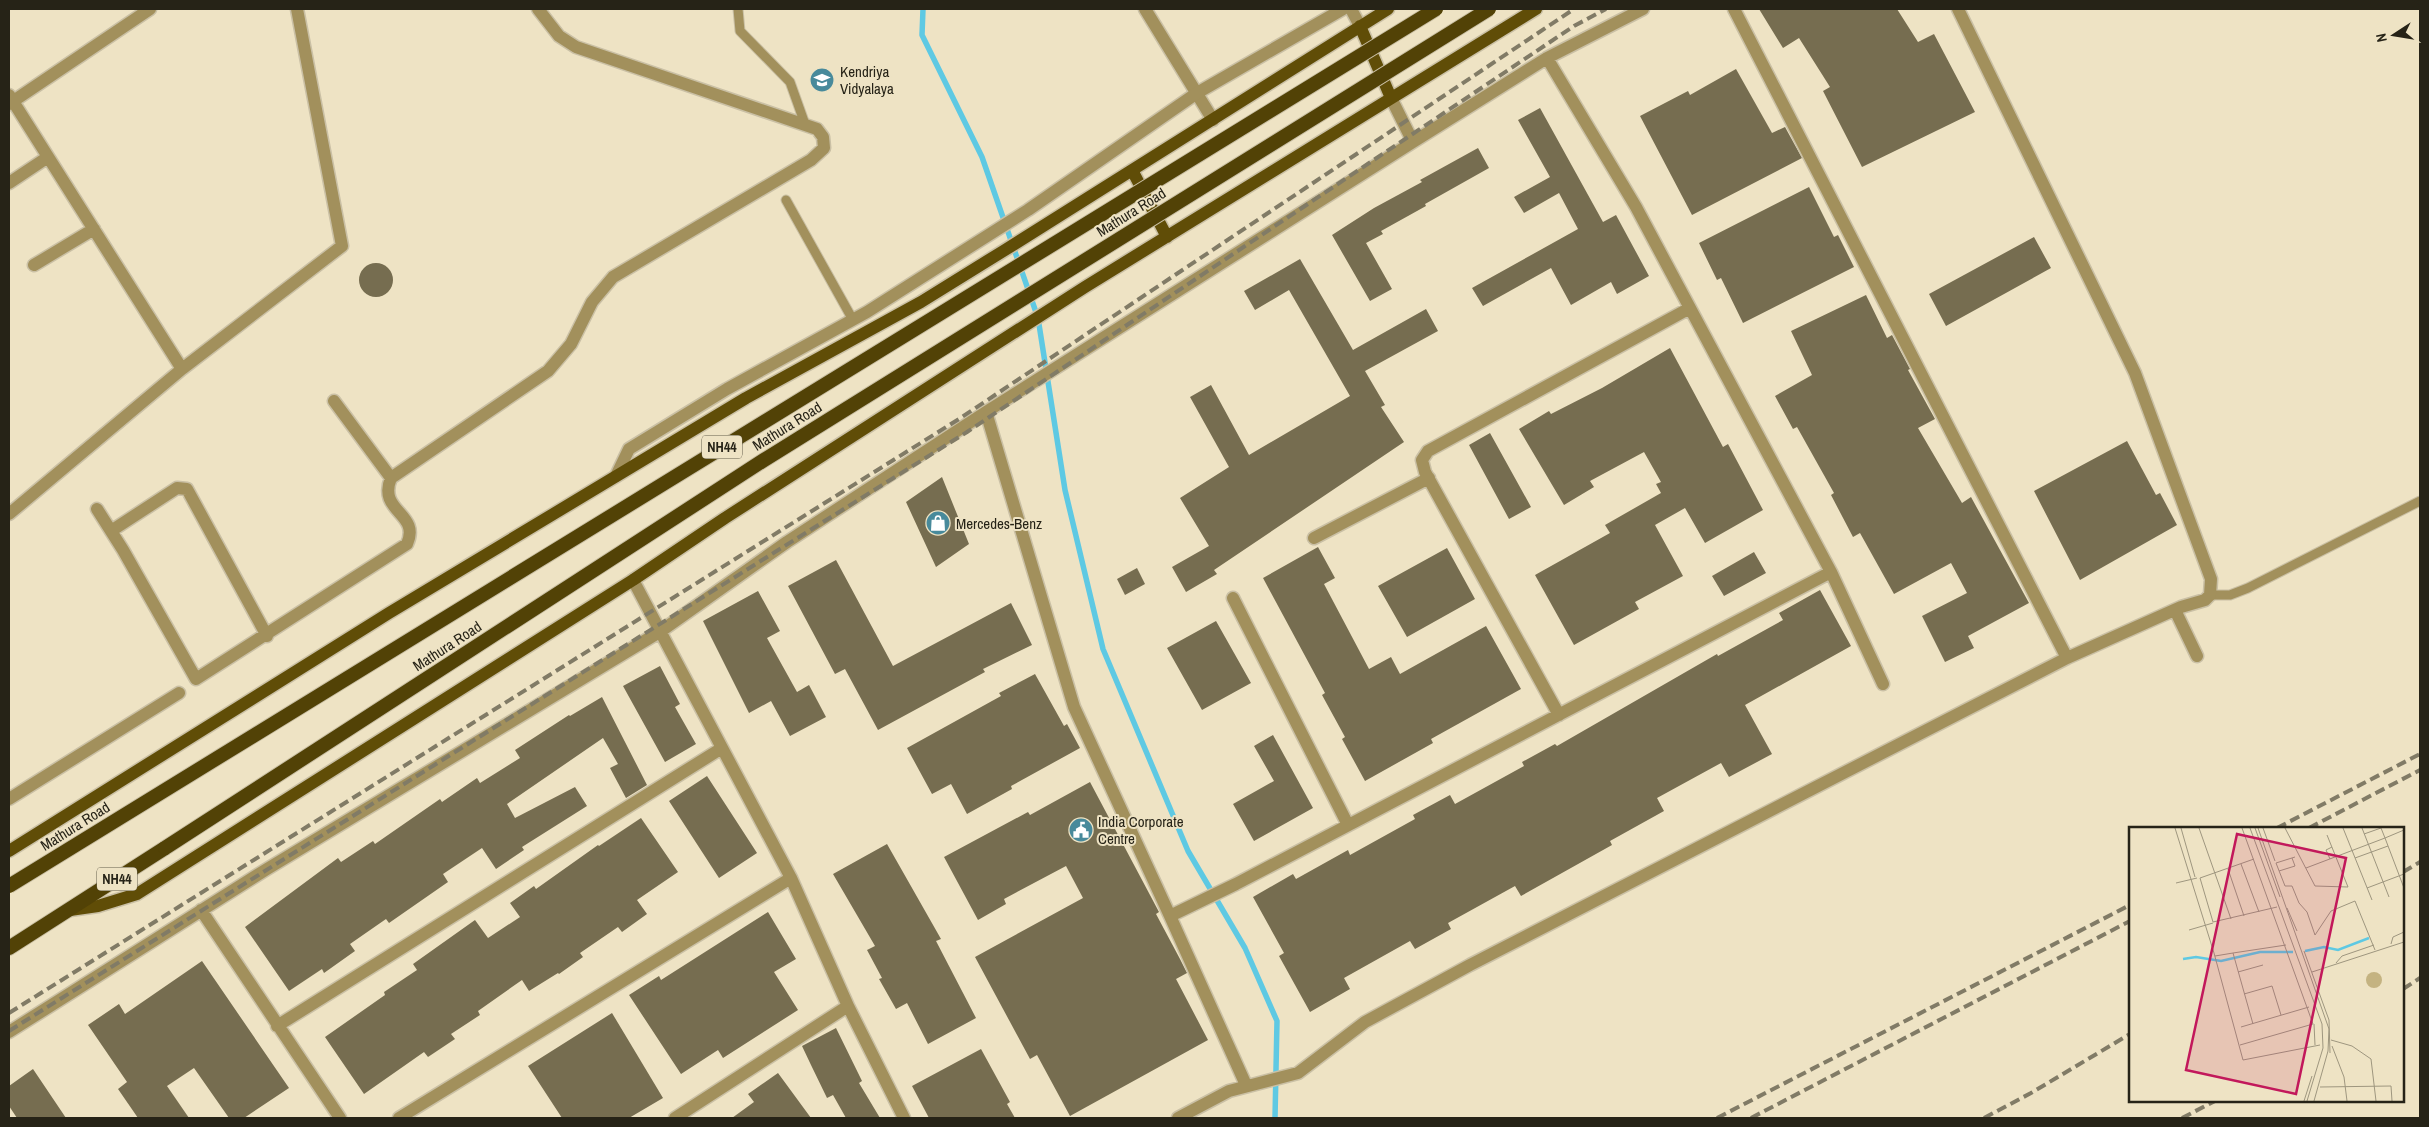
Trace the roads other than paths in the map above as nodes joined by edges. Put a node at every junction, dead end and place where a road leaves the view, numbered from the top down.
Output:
1 (150, 9) edge
2 (297, 9) edge
3 (538, 9) edge
4 (738, 9) edge
5 (1144, 9) edge
6 (1342, 9) edge
7 (1350, 9) edge
8 (1388, 9) edge
9 (1436, 9) edge
10 (1489, 9) edge
11 (1536, 9) edge
12 (1643, 9) edge
13 (1734, 9) edge
14 (1958, 9) edge
15 (1360, 26) junction
16 (1548, 58) junction
17 (1197, 94) junction
18 (1391, 98) junction
19 (10, 100) edge
20 (1213, 120) junction
21 (805, 124) junction
22 (1413, 142) junction
23 (48, 157) junction
24 (1132, 170) junction
25 (9, 183) edge
26 (786, 200) dead end
27 (94, 229) junction
28 (1167, 237) junction
29 (34, 265) dead end
30 (1690, 308) junction
31 (853, 320) junction
32 (182, 369) junction
33 (334, 401) dead end
34 (986, 412) junction
35 (616, 476) junction
36 (391, 478) junction
37 (1429, 478) junction
38 (2420, 501) edge
39 (97, 509) dead end
40 (9, 514) edge
41 (111, 531) junction
42 (1314, 538) dead end
43 (1831, 572) junction
44 (633, 580) junction
45 (2210, 595) junction
46 (1233, 598) dead end
47 (2175, 610) junction
48 (661, 631) junction
49 (267, 636) junction
50 (2197, 656) dead end
51 (2067, 658) junction
52 (1883, 684) dead end
53 (179, 693) dead end
54 (1559, 715) junction
55 (722, 748) junction
56 (9, 799) edge
57 (1348, 825) junction
58 (9, 851) edge
59 (791, 878) junction
60 (9, 886) edge
61 (70, 910) junction
62 (201, 910) junction
63 (1170, 916) junction
64 (9, 948) edge
65 (848, 1006) junction
66 (277, 1026) junction
67 (9, 1032) edge
68 (1246, 1085) junction
69 (340, 1118) edge
70 (399, 1118) edge
71 (675, 1118) edge
72 (904, 1118) edge
73 (1178, 1118) edge

1 - 19 street
2 - 32 street
3 - 21 street
4 - 21 lane
5 - 17 street
6 - 17 street
7 - 15 street
8 - 15 main road, Mathura Road
9 - 60 highway, Mathura Road / NH44, bridge
10 - 61 highway, Mathura Road / NH44, bridge
11 - 18 main road
12 - 16 street
13 - 51 street
14 - 45 street
15 - 18 main road
15 - 20 main road, Mathura Road
16 - 22 street
16 - 30 street
17 - 20 street
17 - 31 street
18 - 22 street
18 - 28 main road
19 - 23 street
20 - 24 main road, Mathura Road
21 - 36 street
22 - 34 street
23 - 25 street
23 - 27 street
24 - 28 main road
24 - 35 main road, Mathura Road
26 - 31 lane
27 - 29 street
27 - 32 street
28 - 44 main road
30 - 37 street
30 - 43 street
31 - 35 street
32 - 40 street
33 - 36 street
34 - 48 street
34 - 63 street
35 - 58 main road, Mathura Road
36 - 49 street
37 - 42 street
37 - 54 street
38 - 45 lane
39 - 41 street
41 - 49 street
41 - 49 street
43 - 52 street
43 - 54 street
44 - 48 street
44 - 61 main road
45 - 47 street
46 - 57 street
47 - 50 street
47 - 51 street
48 - 55 street
48 - 62 street
51 - 68 street
53 - 56 street
54 - 57 street
55 - 59 street
55 - 66 street
57 - 63 street
59 - 65 street
59 - 70 street
61 - 64 highway, Mathura Road / NH44
62 - 66 street
62 - 67 street
63 - 68 street
65 - 71 street
65 - 72 street
66 - 69 street
68 - 73 street

